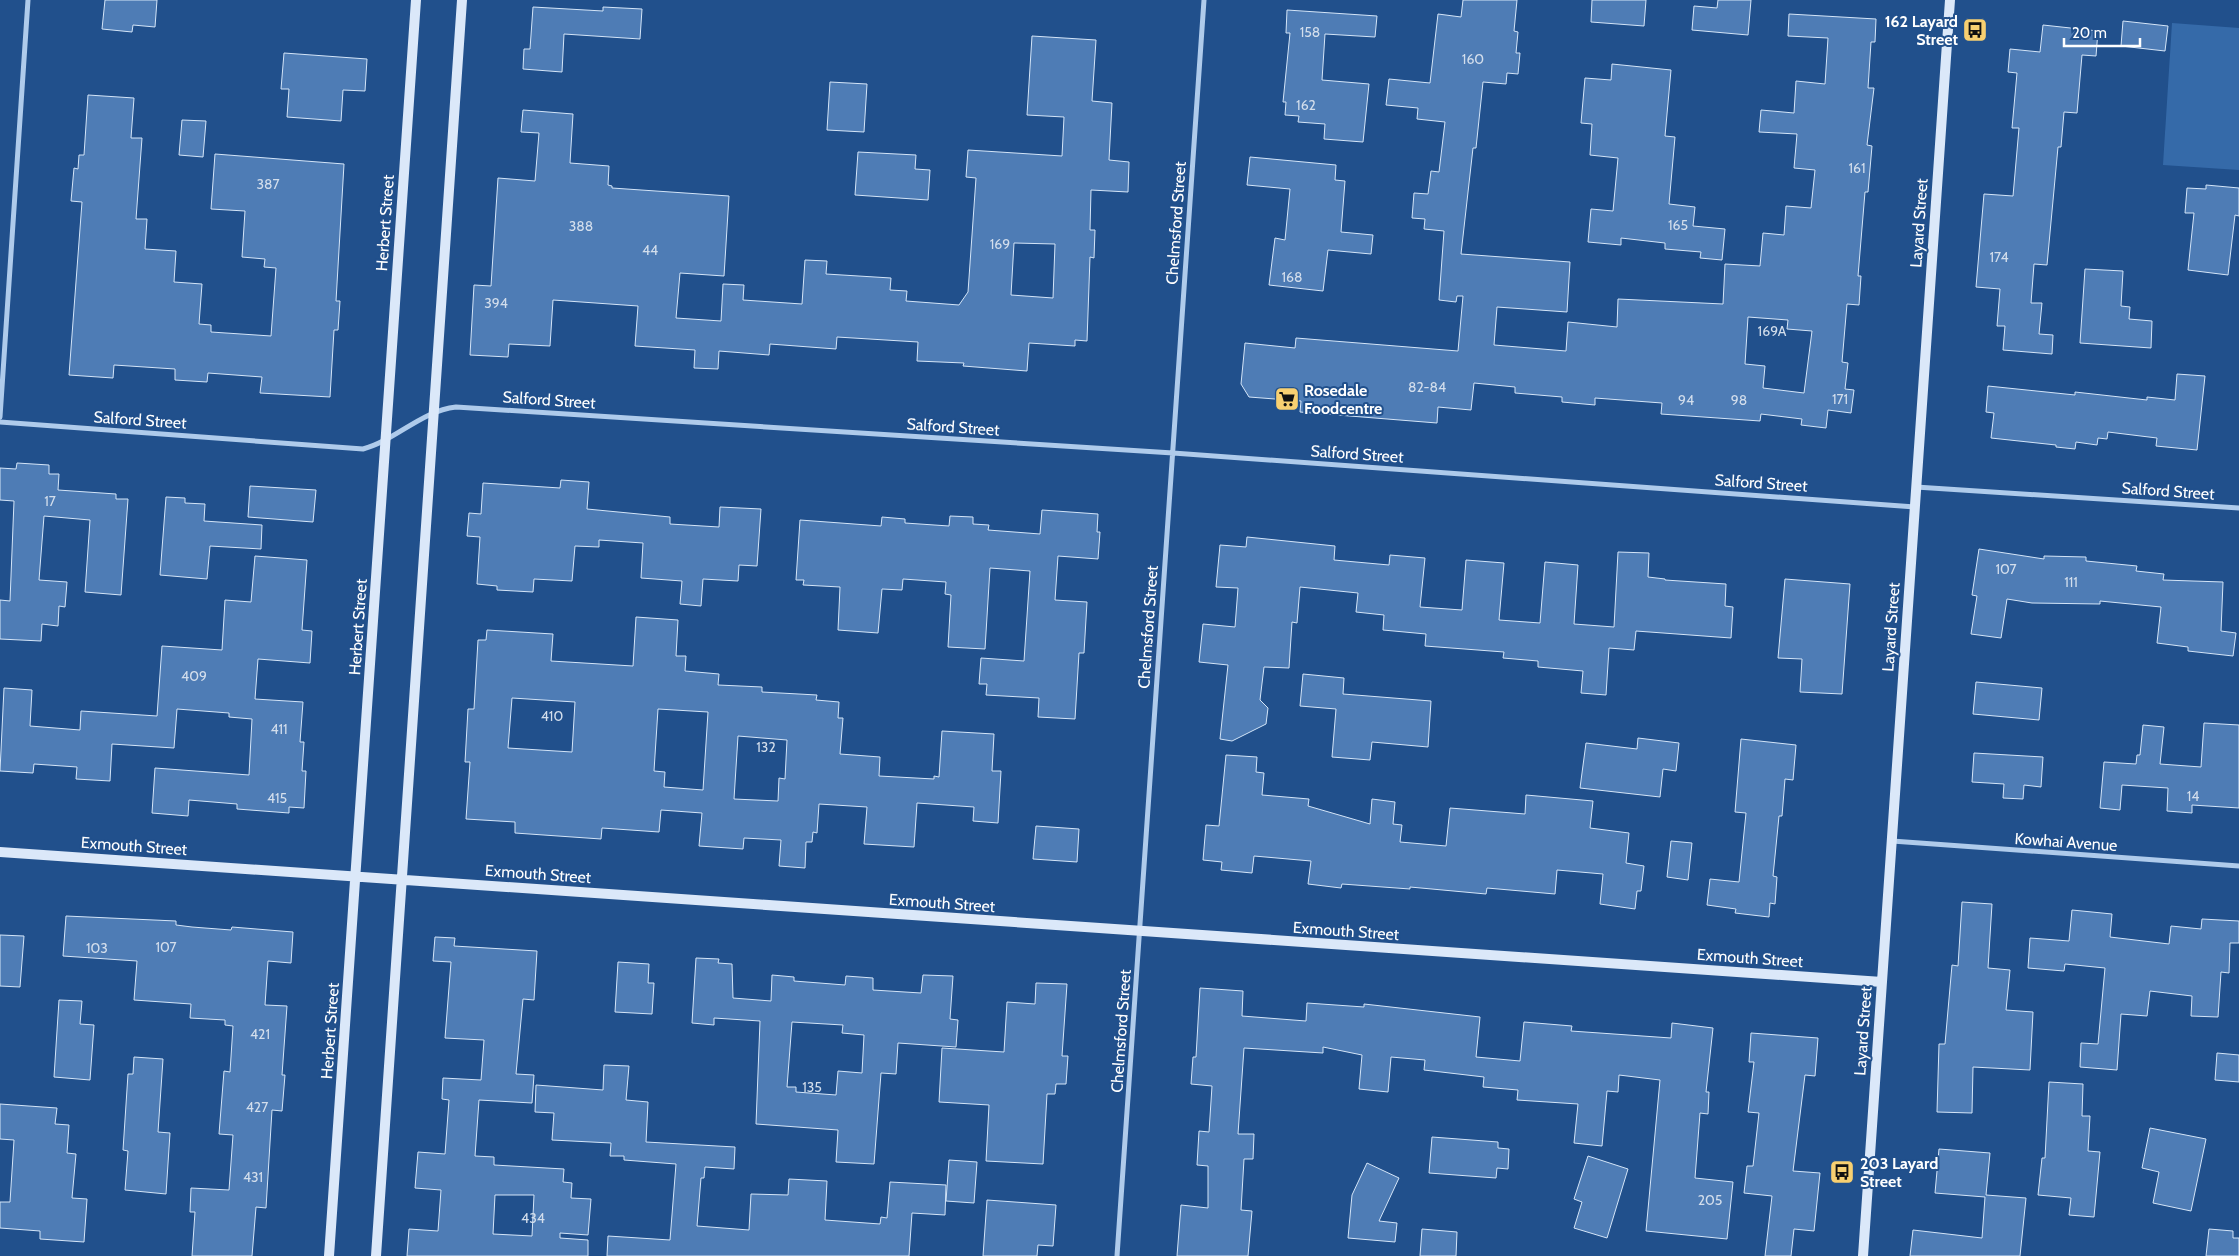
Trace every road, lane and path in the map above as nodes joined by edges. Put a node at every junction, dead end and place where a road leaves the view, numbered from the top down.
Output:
1 (28, 0) edge
2 (416, 0) edge
3 (462, 0) edge
4 (1204, 0) edge
5 (1950, 0) edge
6 (433, 412) junction
7 (0, 417) edge
8 (0, 422) edge
9 (385, 440) junction
10 (1173, 453) junction
11 (1916, 487) junction
12 (1914, 507) junction
13 (2239, 508) edge
14 (1892, 841) junction
15 (0, 852) edge
16 (2239, 866) edge
17 (356, 875) junction
18 (402, 880) junction
19 (1140, 932) junction
20 (1882, 982) junction
21 (329, 1256) edge
22 (376, 1256) edge
23 (1117, 1256) edge
24 (1863, 1256) edge

1 - 7 street
2 - 9 street, Herbert Street
3 - 6 street
4 - 10 street, Chelmsford Street
5 - 11 street, Layard Street
6 - 9 street, Salford Street
6 - 10 street, Salford Street
6 - 18 street
8 - 9 street, Salford Street
9 - 17 street, Herbert Street
10 - 12 street, Salford Street
10 - 19 street, Chelmsford Street
11 - 12 street, Layard Street
11 - 13 street, Salford Street
12 - 14 street, Layard Street
14 - 16 street, Kowhai Avenue
14 - 20 street, Layard Street
15 - 17 street, Exmouth Street
17 - 18 street, Exmouth Street
17 - 21 street, Herbert Street
18 - 19 street, Exmouth Street
18 - 22 street
19 - 20 street, Exmouth Street
19 - 23 street, Chelmsford Street
20 - 24 street, Layard Street

